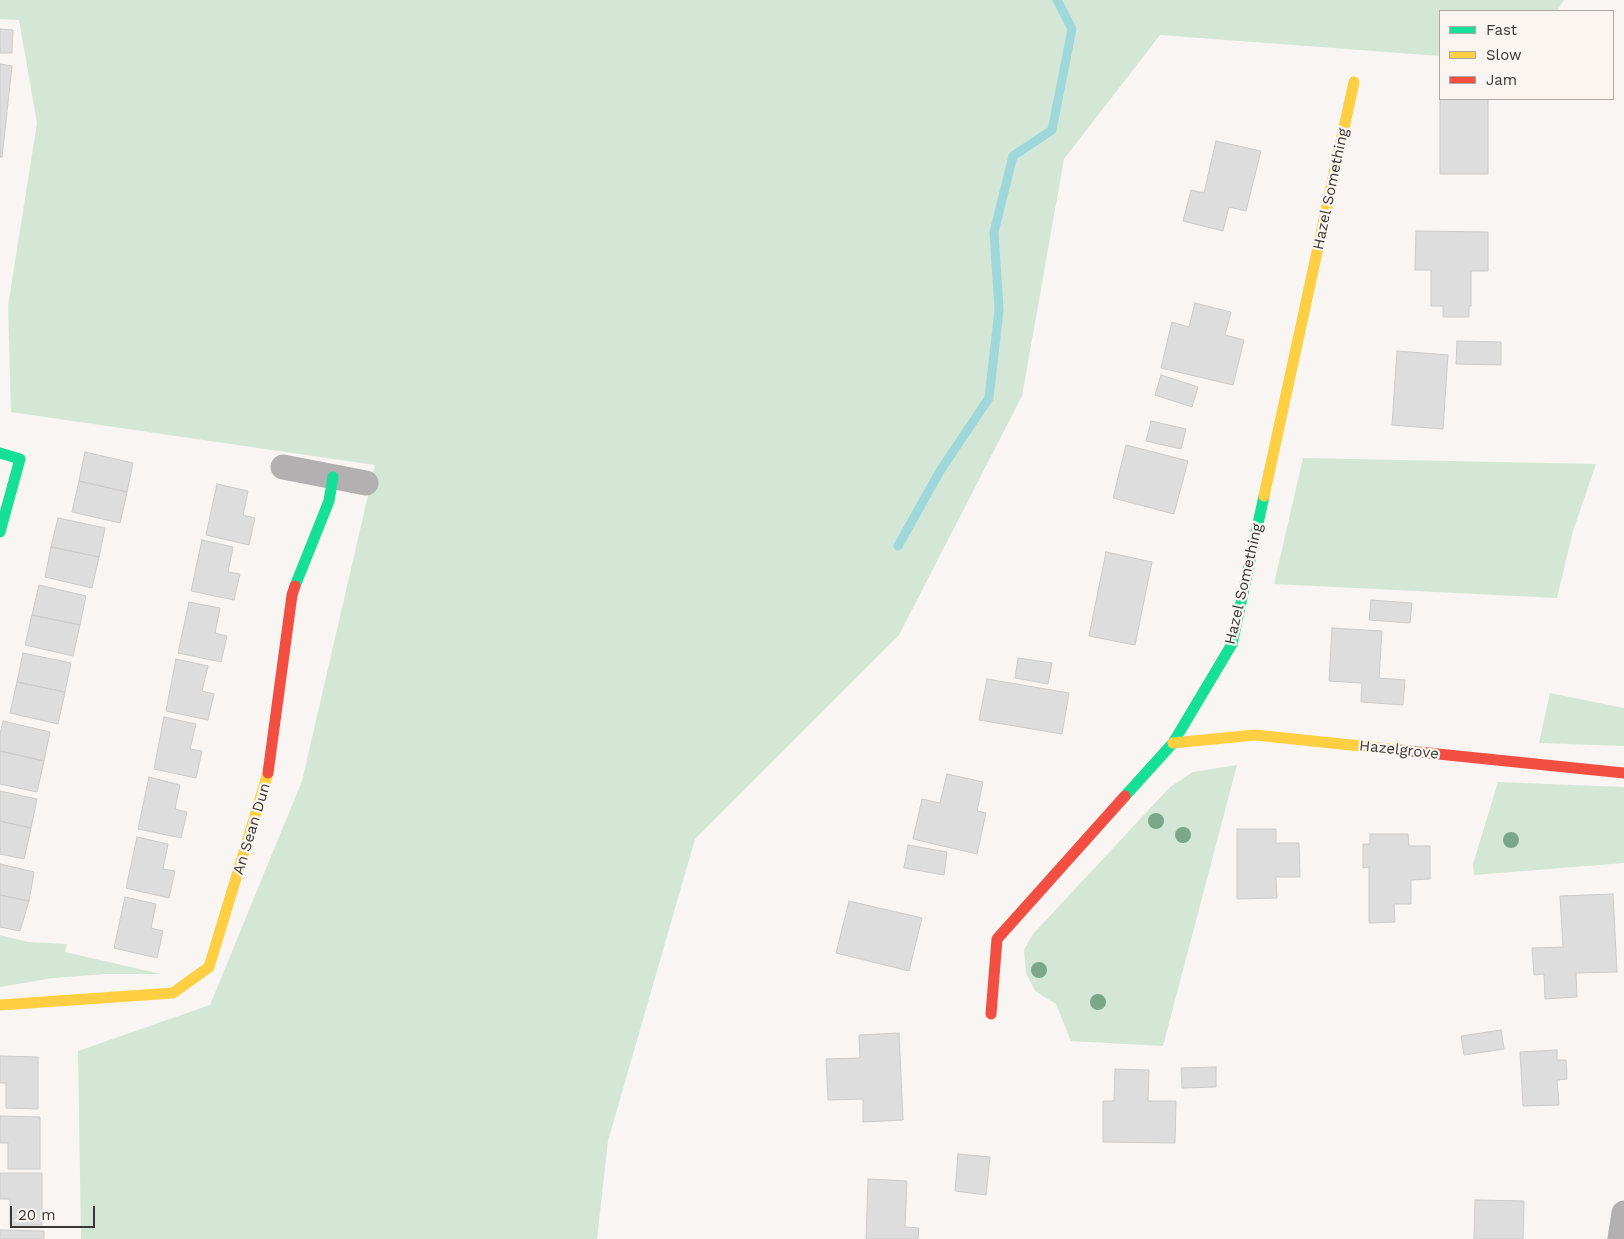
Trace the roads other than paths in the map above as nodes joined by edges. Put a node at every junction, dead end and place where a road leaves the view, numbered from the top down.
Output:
1 (1354, 82) dead end
2 (0, 453) edge
3 (283, 467) dead end
4 (333, 477) junction
5 (366, 483) dead end
6 (0, 532) edge
7 (1174, 743) junction
8 (1624, 772) edge
9 (0, 1005) edge
10 (990, 1014) dead end
11 (1624, 1213) edge
12 (1620, 1239) edge

1 - 7 street, Hazel Something
2 - 6 street
3 - 4 street
4 - 5 street
4 - 9 street, An Sean Dun
7 - 8 street, Hazelgrove
7 - 10 street, Hazel Something
11 - 12 street

